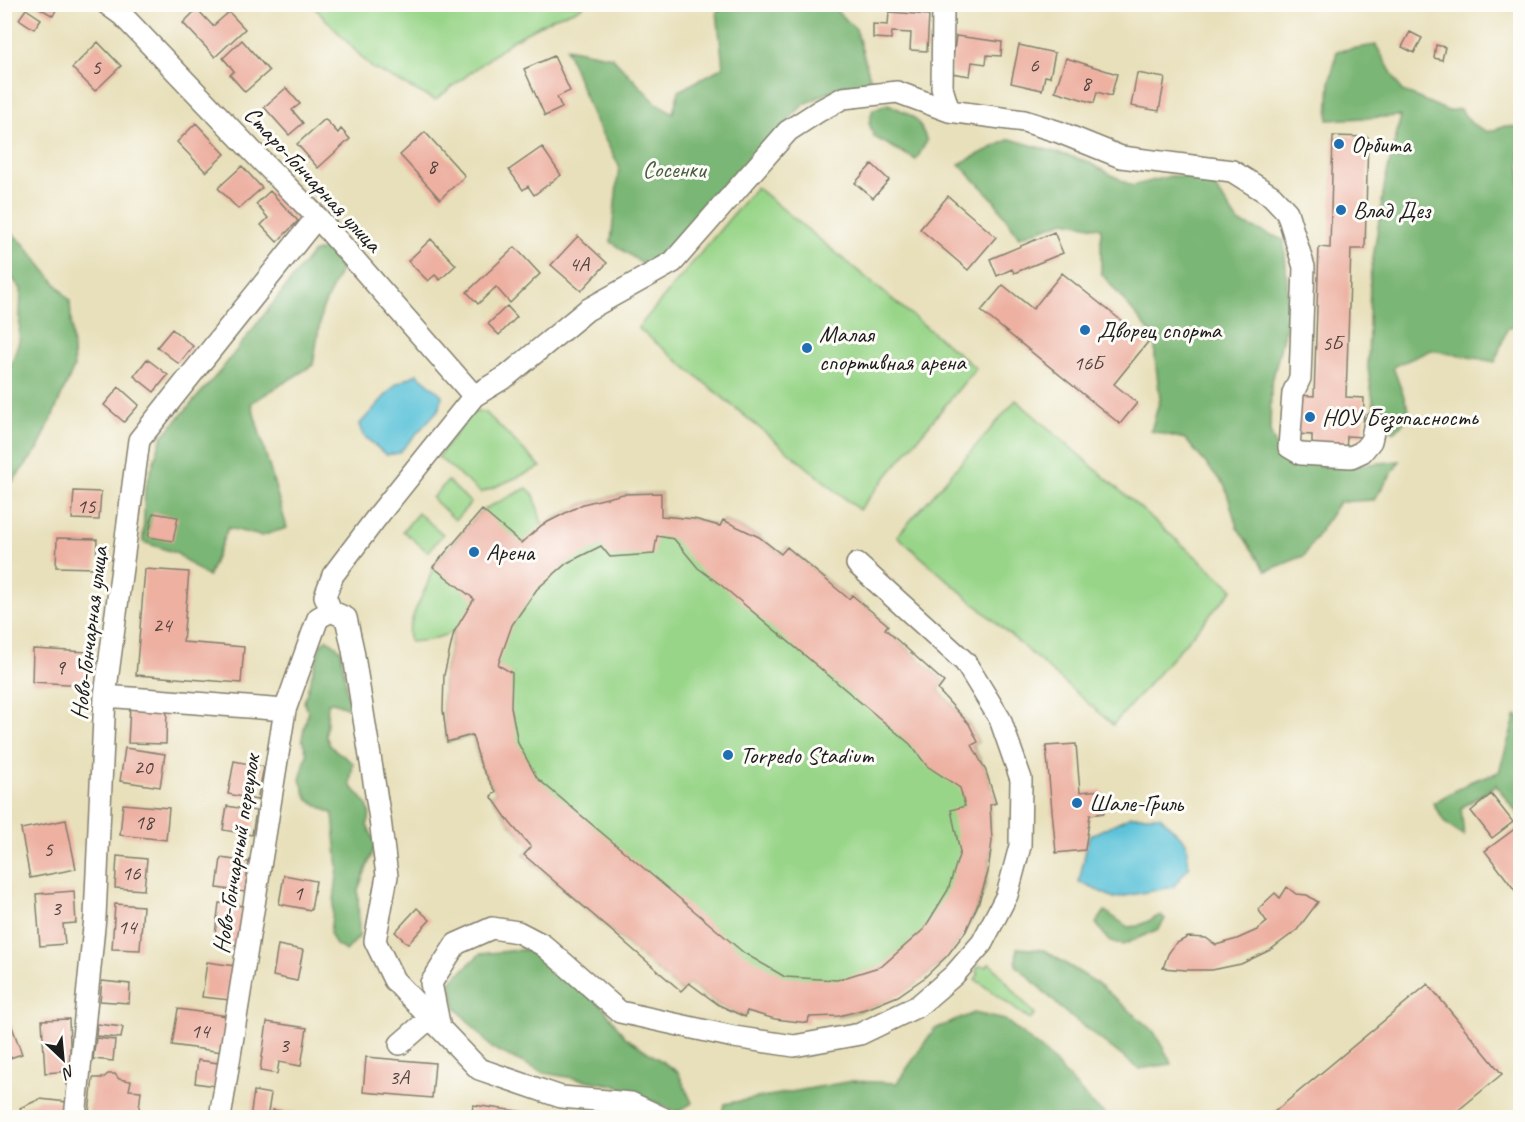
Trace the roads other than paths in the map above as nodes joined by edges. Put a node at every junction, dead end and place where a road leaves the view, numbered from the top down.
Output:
1 (107, 4) edge
2 (944, 4) edge
3 (949, 111) junction
4 (317, 217) junction
5 (474, 396) junction
6 (1375, 423) dead end
7 (857, 564) dead end
8 (331, 611) junction
9 (105, 696) junction
10 (285, 710) junction
11 (435, 1023) junction
12 (400, 1044) dead end
13 (75, 1118) edge
14 (220, 1118) edge
15 (663, 1118) edge

1 - 4 street, Старо-Гончарная улица
2 - 3 street
3 - 5 street
3 - 6 street
4 - 5 street, Старо-Гончарная улица
4 - 9 street, Ново-Гончарная улица
5 - 8 street
7 - 11 street
8 - 10 street, Ново-Гончарный переулок
8 - 11 street
9 - 10 street
9 - 13 street, Ново-Гончарная улица
10 - 14 street, Ново-Гончарный переулок
11 - 12 street
11 - 15 street

